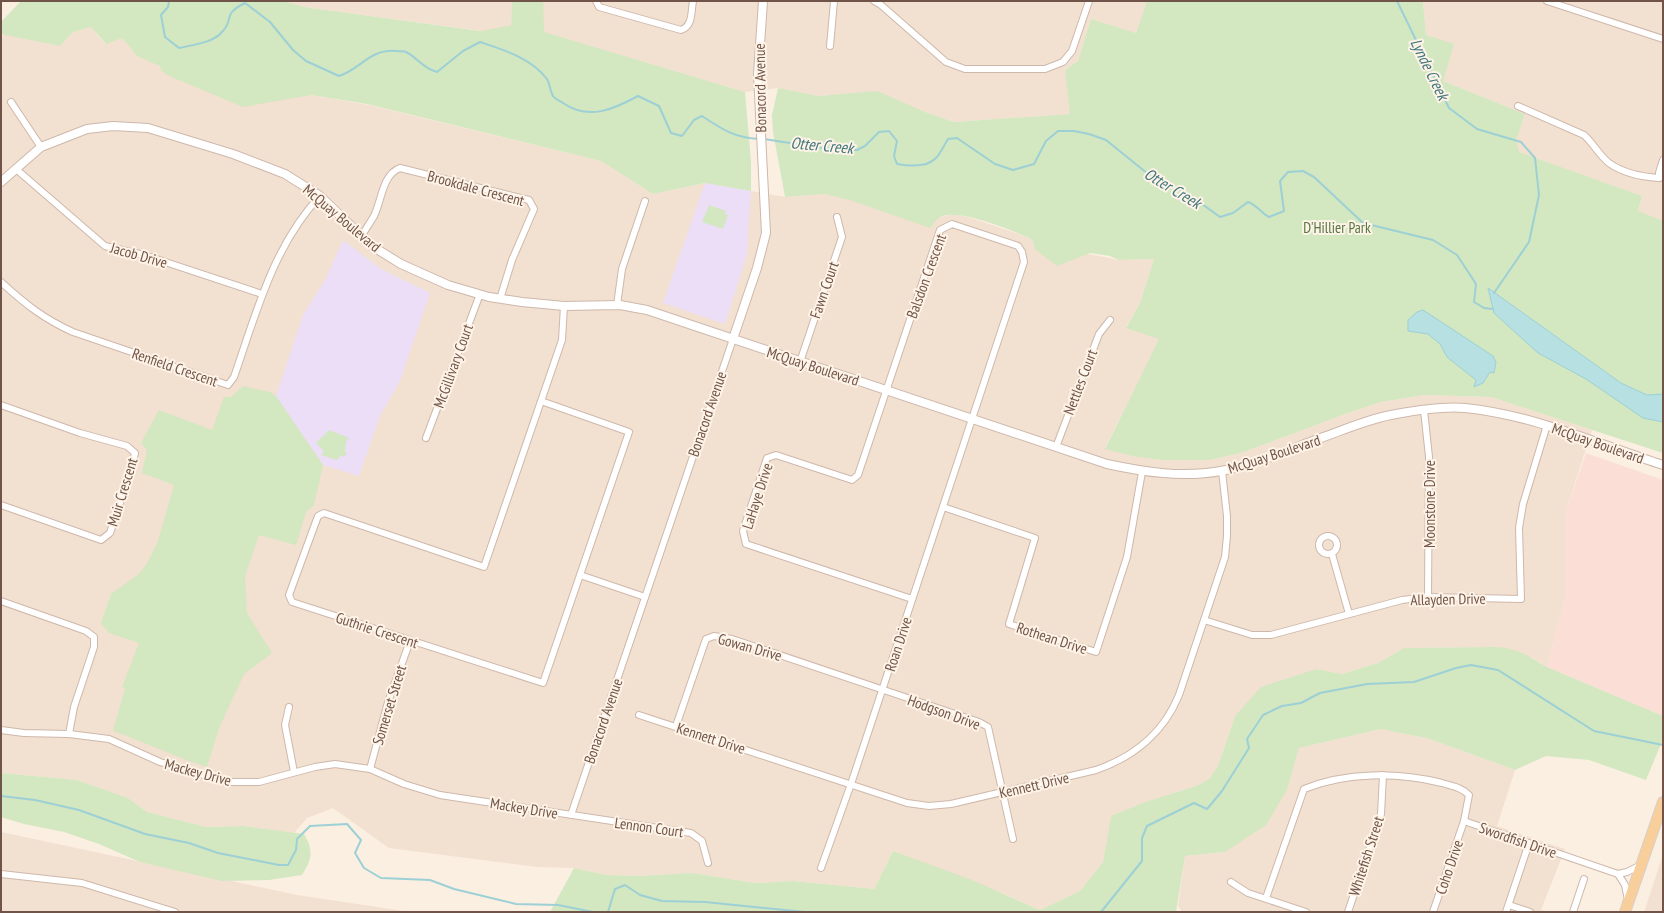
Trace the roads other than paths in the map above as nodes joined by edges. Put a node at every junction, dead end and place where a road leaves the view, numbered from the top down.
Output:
1 (596, 1) edge
2 (693, 1) edge
3 (763, 1) edge
4 (834, 1) edge
5 (874, 1) edge
6 (1089, 1) edge
7 (1547, 1) edge
8 (883, 3) edge
9 (1663, 39) edge
10 (830, 46) dead end
11 (11, 102) dead end
12 (1518, 106) dead end
13 (41, 147) junction
14 (1663, 160) edge
15 (16, 169) junction
16 (1661, 180) edge
17 (1, 182) edge
18 (320, 196) junction
19 (645, 201) dead end
20 (838, 217) dead end
21 (361, 237) junction
22 (1, 282) edge
23 (262, 294) junction
24 (480, 294) junction
25 (500, 299) junction
26 (617, 305) junction
27 (564, 306) junction
28 (1110, 320) dead end
29 (733, 339) junction
30 (800, 362) junction
31 (886, 391) junction
32 (541, 402) junction
33 (1, 406) edge
34 (1424, 410) junction
35 (972, 419) junction
36 (1547, 425) junction
37 (426, 438) dead end
38 (1056, 447) junction
39 (1663, 465) edge
40 (1222, 471) junction
41 (1142, 472) junction
42 (1, 505) edge
43 (943, 507) junction
44 (1332, 554) dead end
45 (580, 575) junction
46 (645, 597) junction
47 (1428, 597) junction
48 (912, 599) junction
49 (1, 602) edge
50 (1349, 614) junction
51 (1204, 620) junction
52 (410, 641) junction
53 (882, 690) junction
54 (289, 707) dead end
55 (639, 715) dead end
56 (676, 726) junction
57 (1, 730) edge
58 (69, 734) junction
59 (370, 769) junction
60 (294, 772) junction
61 (1383, 775) junction
62 (851, 784) junction
63 (1003, 792) junction
64 (1663, 802) edge
65 (571, 815) junction
66 (1464, 821) junction
67 (1013, 839) dead end
68 (1528, 843) junction
69 (708, 863) dead end
70 (1641, 865) junction
71 (821, 868) dead end
72 (1, 874) edge
73 (1618, 874) junction
74 (1584, 879) dead end
75 (1231, 882) dead end
76 (1266, 898) junction
77 (1509, 905) junction
78 (1627, 908) edge
79 (175, 912) edge
80 (1306, 912) edge
81 (1348, 912) edge
82 (1433, 912) edge
83 (1506, 912) edge
84 (1530, 912) edge
85 (1573, 912) edge

1 - 2 street
3 - 29 street, Bonacord Avenue
4 - 10 street
5 - 8 street
6 - 8 street
7 - 9 street
11 - 13 street
12 - 16 street
13 - 15 street, McQuay Boulevard
13 - 18 street, McQuay Boulevard
14 - 16 street
15 - 17 street, McQuay Boulevard
15 - 23 street, Jacob Drive
18 - 21 street, McQuay Boulevard
18 - 23 street, Renfield Crescent
19 - 26 street
20 - 30 street, Fawn Court
21 - 24 street, McQuay Boulevard
21 - 25 street, Brookdale Crescent
22 - 23 street, Renfield Crescent
24 - 25 street, McQuay Boulevard
24 - 37 street, McGillivary Court
25 - 27 street, McQuay Boulevard
26 - 27 street, McQuay Boulevard
26 - 29 street, McQuay Boulevard
27 - 32 street, Guthrie Crescent
28 - 38 street, Nettles Court
29 - 30 street, McQuay Boulevard
29 - 46 street, Bonacord Avenue
30 - 31 street, McQuay Boulevard
31 - 35 street, McQuay Boulevard
31 - 35 street, Balsdon Crescent
31 - 48 street, LaHaye Drive
32 - 45 street, Guthrie Crescent
32 - 52 street, Guthrie Crescent
33 - 42 street, Muir Crescent
34 - 36 street, McQuay Boulevard
34 - 40 street, McQuay Boulevard
34 - 47 street, Moonstone Drive
35 - 38 street, McQuay Boulevard
35 - 43 street, Roan Drive
36 - 39 street, McQuay Boulevard
36 - 47 street, Allayden Drive
38 - 41 street, McQuay Boulevard
40 - 41 street, McQuay Boulevard
40 - 51 street, Kennett Drive
41 - 43 street, Rothean Drive
43 - 48 street, Roan Drive
44 - 50 street
45 - 46 street
45 - 52 street, Guthrie Crescent
46 - 65 street, Bonacord Avenue
47 - 50 street, Allayden Drive
48 - 53 street, Roan Drive
49 - 58 street
50 - 51 street, Allayden Drive
51 - 63 street, Kennett Drive
52 - 59 street, Somerset Street
53 - 56 street, Gowan Drive
53 - 62 street, Roan Drive
53 - 63 street, Hodgson Drive
54 - 60 street
55 - 56 street, Kennett Drive
56 - 62 street, Kennett Drive
57 - 58 street, Mackey Drive
58 - 60 street, Mackey Drive
59 - 60 street, Mackey Drive
59 - 65 street, Mackey Drive
61 - 66 street, Swordfish Drive
61 - 76 street, Swordfish Drive
61 - 81 street, Whitefish Street
62 - 63 street, Kennett Drive
62 - 71 street, Roan Drive
63 - 67 street
64 - 70 main road
65 - 69 street, Lennon Court
66 - 68 street, Swordfish Drive
66 - 82 street, Coho Drive
68 - 73 street, Swordfish Drive
68 - 77 street
70 - 73 street
70 - 78 main road
72 - 79 street
73 - 78 street
74 - 85 street
75 - 76 street
76 - 80 street
77 - 83 street
77 - 84 street

